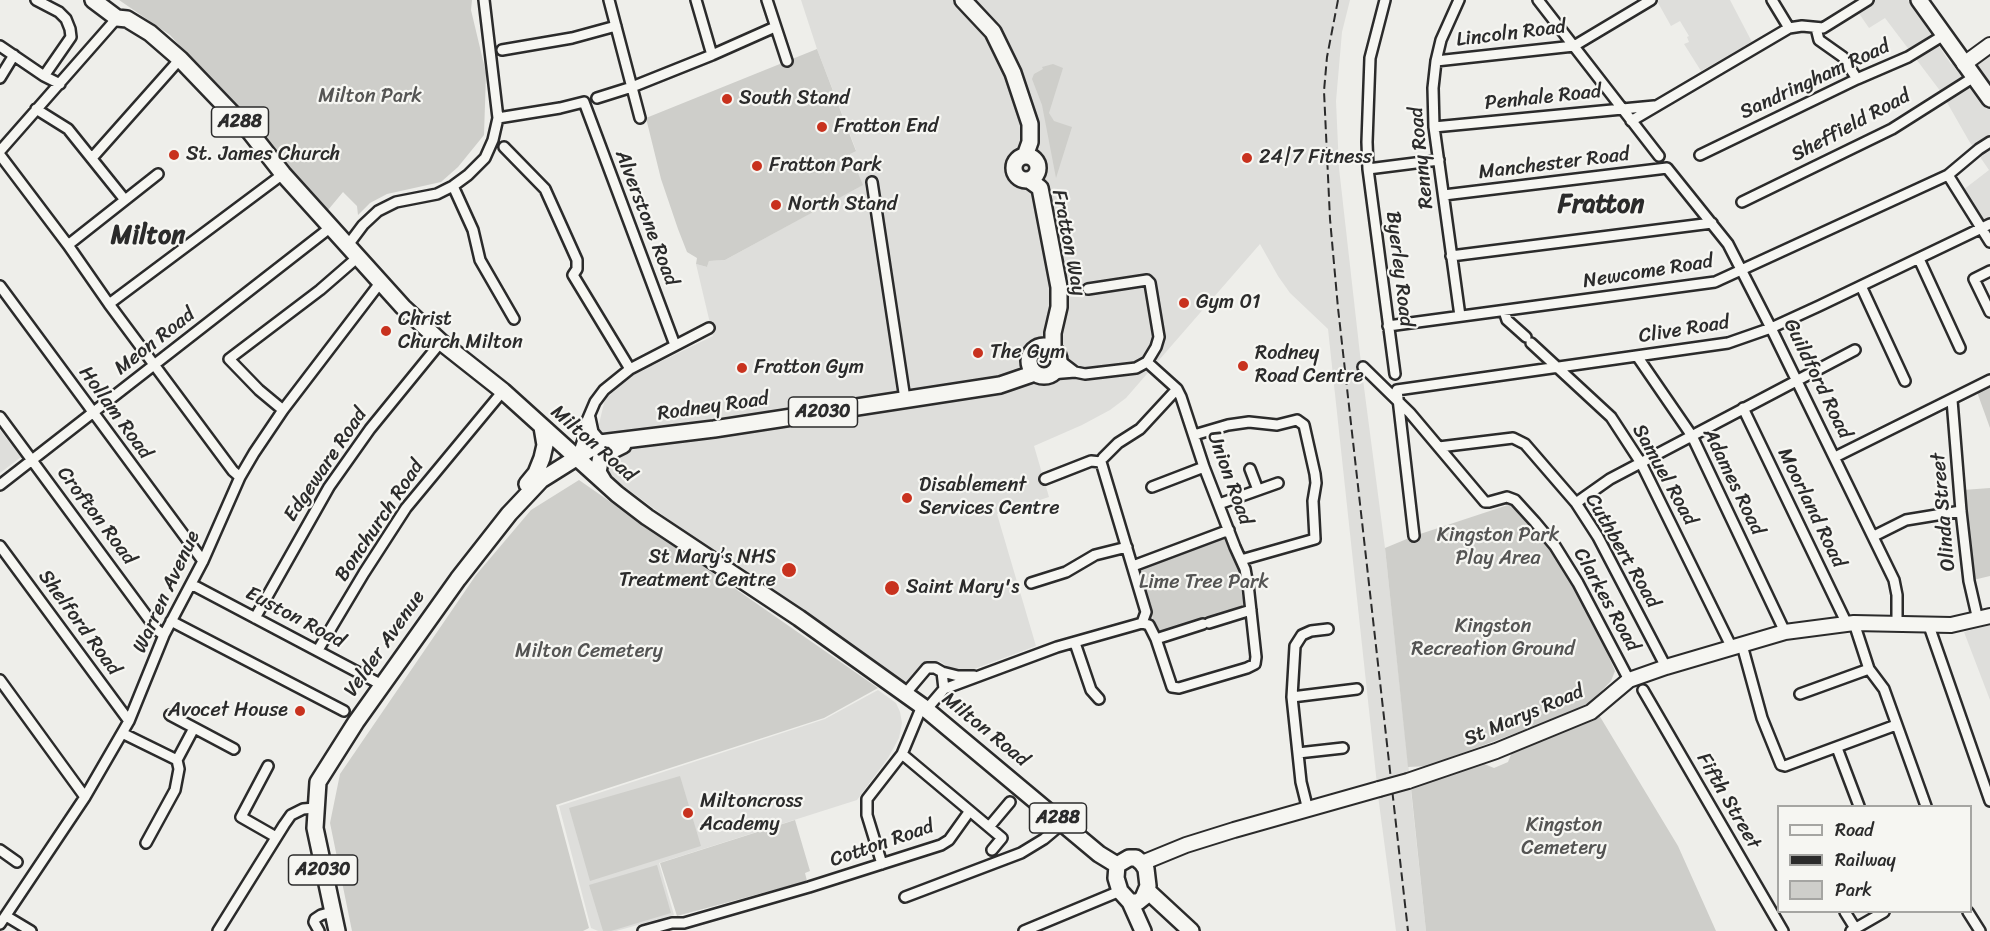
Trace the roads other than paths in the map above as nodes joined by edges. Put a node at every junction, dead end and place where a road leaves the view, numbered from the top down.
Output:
1 (36, 0) edge
2 (93, 0) edge
3 (484, 0) edge
4 (609, 0) edge
5 (696, 0) edge
6 (767, 0) edge
7 (954, 0) edge
8 (961, 0) edge
9 (1384, 0) edge
10 (1459, 0) edge
11 (1538, 0) edge
12 (1651, 0) edge
13 (1773, 0) edge
14 (1868, 0) edge
15 (1919, 0) edge
16 (1854, 4) edge
17 (117, 18) junction
18 (616, 26) junction
19 (776, 27) junction
20 (1789, 28) junction
21 (1816, 28) junction
22 (1944, 35) junction
23 (1990, 45) edge
24 (0, 46) edge
25 (1574, 46) junction
26 (502, 50) dead end
27 (14, 55) junction
28 (712, 55) junction
29 (180, 59) junction
30 (788, 61) dead end
31 (1436, 61) junction
32 (1969, 70) junction
33 (44, 76) junction
34 (0, 78) edge
35 (1857, 79) junction
36 (60, 84) junction
37 (632, 87) junction
38 (597, 98) dead end
39 (1990, 99) edge
40 (1656, 106) junction
41 (1621, 108) junction
42 (36, 110) junction
43 (498, 118) junction
44 (640, 118) dead end
45 (1632, 121) junction
46 (1434, 127) junction
47 (0, 135) edge
48 (10, 142) junction
49 (1990, 142) edge
50 (504, 147) dead end
51 (0, 153) edge
52 (1700, 154) dead end
53 (1659, 156) dead end
54 (92, 158) junction
55 (1439, 160) junction
56 (1667, 168) joint
57 (1368, 169) junction
58 (159, 174) dead end
59 (283, 174) junction
60 (1948, 175) junction
61 (872, 182) dead end
62 (453, 186) junction
63 (1444, 195) junction
64 (125, 200) junction
65 (1742, 202) dead end
66 (1712, 223) junction
67 (1990, 224) edge
68 (331, 227) junction
69 (1981, 229) junction
70 (1990, 242) edge
71 (69, 245) junction
72 (353, 251) junction
73 (1451, 256) junction
74 (1919, 259) junction
75 (1742, 271) junction
76 (1990, 271) edge
77 (380, 283) junction
78 (0, 286) edge
79 (1861, 286) junction
80 (1088, 288) dead end
81 (109, 304) junction
82 (1504, 311) junction
83 (1990, 312) edge
84 (1058, 316) junction
85 (1460, 316) junction
86 (514, 319) dead end
87 (1388, 326) junction
88 (709, 328) dead end
89 (1771, 328) junction
90 (441, 342) junction
91 (675, 345) junction
92 (1037, 348) junction
93 (1960, 348) dead end
94 (1855, 350) dead end
95 (1055, 354) junction
96 (1637, 356) junction
97 (1147, 362) junction
98 (154, 365) junction
99 (1363, 367) dead end
100 (1557, 367) junction
101 (630, 369) junction
102 (1038, 370) junction
103 (1075, 372) junction
104 (1395, 374) dead end
105 (1990, 380) edge
106 (1797, 381) junction
107 (1905, 381) dead end
108 (1177, 389) junction
109 (503, 391) junction
110 (905, 399) junction
111 (1952, 400) junction
112 (1399, 401) junction
113 (1743, 408) junction
114 (283, 410) junction
115 (93, 413) junction
116 (589, 415) junction
117 (0, 417) edge
118 (542, 427) junction
119 (1194, 435) junction
120 (1692, 436) junction
121 (634, 440) junction
122 (606, 442) junction
123 (1439, 447) junction
124 (1835, 457) junction
125 (579, 460) junction
126 (1102, 460) junction
127 (32, 461) junction
128 (1641, 463) junction
129 (1204, 467) junction
130 (1250, 469) dead end
131 (240, 477) junction
132 (1045, 479) dead end
133 (604, 482) junction
134 (1278, 483) dead end
135 (0, 484) edge
136 (1152, 487) dead end
137 (1258, 490) junction
138 (1576, 503) junction
139 (1220, 504) junction
140 (1961, 510) junction
141 (509, 514) junction
142 (1228, 530) junction
143 (1414, 536) dead end
144 (1874, 536) junction
145 (0, 546) edge
146 (1127, 547) junction
147 (1241, 560) junction
148 (203, 561) junction
149 (1133, 566) junction
150 (1031, 582) dead end
151 (191, 584) junction
152 (1251, 610) junction
153 (255, 618) junction
154 (1984, 618) edge
155 (171, 621) junction
156 (1142, 623) junction
157 (1851, 623) junction
158 (1897, 623) junction
159 (1929, 626) junction
160 (1328, 629) dead end
161 (1785, 632) junction
162 (164, 635) junction
163 (1156, 639) junction
164 (1075, 643) junction
165 (1737, 646) junction
166 (318, 650) junction
167 (1666, 667) junction
168 (1869, 669) junction
169 (942, 672) junction
170 (982, 676) junction
171 (1343, 679) dead end
172 (0, 680) edge
173 (1629, 680) junction
174 (382, 685) junction
175 (944, 689) junction
176 (1357, 689) dead end
177 (1345, 690) junction
178 (1643, 690) dead end
179 (906, 694) junction
180 (1800, 694) dead end
181 (1292, 697) junction
182 (1099, 699) dead end
183 (924, 708) junction
184 (344, 711) dead end
185 (170, 715) dead end
186 (129, 721) junction
187 (1896, 725) junction
188 (194, 728) junction
189 (122, 733) junction
190 (1837, 747) junction
191 (1343, 748) dead end
192 (234, 749) dead end
193 (1298, 753) junction
194 (902, 754) junction
195 (177, 760) junction
196 (268, 766) dead end
197 (85, 797) junction
198 (1990, 801) edge
199 (1010, 802) dead end
200 (1858, 805) edge
201 (1925, 805) edge
202 (315, 808) junction
203 (1308, 810) junction
204 (969, 812) junction
205 (1063, 822) junction
206 (989, 827) junction
207 (276, 837) junction
208 (146, 843) dead end
209 (0, 850) edge
210 (992, 850) dead end
211 (17, 862) dead end
212 (1142, 863) junction
213 (882, 864) junction
214 (1117, 865) junction
215 (1146, 892) junction
216 (905, 897) dead end
217 (1125, 897) junction
218 (332, 912) junction
219 (1845, 913) edge
220 (1882, 913) edge
221 (1969, 913) edge
222 (6, 915) junction
223 (0, 924) edge
224 (1040, 928) edge
225 (1853, 930) edge
226 (31, 931) edge
227 (218, 931) edge
228 (319, 931) edge
229 (337, 931) edge
230 (643, 931) edge
231 (1024, 931) edge
232 (1143, 931) edge
233 (1191, 931) edge
234 (1783, 931) edge
235 (1980, 931) edge

1 - 33 street
2 - 17 main road, Milton Road / A288
3 - 43 street
4 - 18 street
5 - 28 street
6 - 19 street
7 - 8 main road, Fratton Way
8 - 84 main road, Fratton Way
9 - 57 street, Byerley Road
10 - 31 street, Renny Road
11 - 25 street
12 - 25 street, Lincoln Road
13 - 20 street
14 - 16 street
15 - 22 main road
16 - 21 street
17 - 29 main road, Milton Road / A288
17 - 36 street
18 - 26 street
18 - 37 street
19 - 28 street
19 - 30 street
20 - 21 street
20 - 40 street, Penhale Road
21 - 35 street
22 - 32 main road
22 - 35 street, Sandringham Road
23 - 32 street
24 - 27 street
25 - 31 street, Lincoln Road
25 - 41 street
27 - 33 street
27 - 34 street
28 - 37 street
29 - 54 street
29 - 59 main road, Milton Road / A288
31 - 46 street, Renny Road
32 - 39 main road
32 - 65 street, Sheffield Road
33 - 36 street
35 - 52 street, Sandringham Road
36 - 42 street
37 - 38 street
37 - 44 street
40 - 41 street, Penhale Road
40 - 45 street, Penhale Road
41 - 45 street
41 - 46 street, Penhale Road
42 - 48 street
42 - 54 street
43 - 62 street
43 - 91 street, Alverstone Road
45 - 53 street
46 - 55 street, Renny Road
47 - 48 street
48 - 51 street
49 - 60 street, Newcome Road
50 - 101 street
51 - 71 street
54 - 64 street
55 - 57 street
55 - 63 street, Renny Road
56 - 63 street, Manchester Road
56 - 66 street, Guildford Road
57 - 87 street, Byerley Road
58 - 64 street
59 - 68 main road, Milton Road / A288
59 - 81 street
60 - 69 street
60 - 75 street, Newcome Road
61 - 110 street
62 - 72 street
62 - 86 street
63 - 73 street, Renny Road
64 - 71 street
66 - 73 street
66 - 75 street, Guildford Road
67 - 69 street, Clive Road
68 - 72 main road, Milton Road / A288
68 - 98 street, Meon Road
69 - 70 street
69 - 74 street, Clive Road
71 - 81 street
72 - 77 main road, Milton Road / A288
72 - 114 street
73 - 85 street, Renny Road
74 - 79 street, Clive Road
74 - 93 street
75 - 82 street, Newcome Road
75 - 89 street, Guildford Road
76 - 83 street
77 - 90 main road, Milton Road / A288
77 - 114 street, Warren Avenue
78 - 115 street, Hollam Road
79 - 89 street, Clive Road
79 - 107 street
80 - 97 street
81 - 98 street
82 - 85 street, Newcome Road
82 - 100 street, Samuel Road
84 - 92 main road, Fratton Way
84 - 95 main road, Fratton Way
85 - 87 street, Newcome Road
87 - 104 street, Byerley Road
88 - 91 street
89 - 96 street, Clive Road
89 - 106 street, Guildford Road
90 - 109 main road, Milton Road / A288
90 - 153 street, Edgeware Road
91 - 101 street
92 - 95 main road
92 - 102 main road
94 - 106 street
95 - 102 main road
95 - 103 street
96 - 100 street, Clive Road
96 - 120 street, Adames Road
97 - 103 street
97 - 108 street, Union Road
98 - 115 street, Meon Road
98 - 131 street
99 - 112 street, Clarkes Road
100 - 112 street, Clive Road
100 - 128 street, Samuel Road
101 - 116 street
102 - 103 street
102 - 110 main road, Rodney Road / A2030
105 - 111 street
106 - 113 street
106 - 124 street, Guildford Road
108 - 119 street, Union Road
108 - 126 street
109 - 118 main road, Milton Road / A288
109 - 166 street, Bonchurch Road
110 - 121 main road, Rodney Road / A2030
111 - 124 street
111 - 140 street, Olinda Street
112 - 123 street, Clarkes Road
112 - 143 street
113 - 120 street
113 - 157 street, Moorland Road
114 - 131 street, Warren Avenue
115 - 127 street, Meon Road
115 - 148 street, Hollam Road
116 - 122 street
116 - 125 street
117 - 127 street, Crofton Road
118 - 125 main road, Milton Road / A288
118 - 141 main road, Velder Avenue
119 - 129 street, Union Road
119 - 147 street
120 - 128 street
120 - 161 street, Adames Road
121 - 122 main road, Rodney Road / A2030
121 - 125 main road, Rodney Road / A2030
121 - 133 main road, Rodney Road / A2030
122 - 125 main road, Rodney Road / A2030
123 - 138 street, Cuthbert Road
123 - 173 street, Clarkes Road
124 - 144 street, Guildford Road
125 - 133 main road, Milton Road / A288
125 - 141 main road, Velder Avenue / A2030
126 - 132 street
126 - 146 street
127 - 135 street, Meon Road
127 - 162 street, Crofton Road
128 - 138 street
128 - 165 street, Samuel Road
129 - 136 street
129 - 139 street, Union Road
130 - 137 street
131 - 148 street, Warren Avenue
133 - 179 main road, Milton Road / A288
134 - 137 street
137 - 139 street
138 - 167 street, Cuthbert Road
139 - 142 street, Union Road
140 - 144 street
140 - 154 street, Olinda Street
141 - 174 main road, Velder Avenue / A2030
142 - 147 street, Union Road
142 - 149 street
144 - 158 street, Guildford Road
145 - 186 street, Shelford Road
146 - 149 street
146 - 150 street
147 - 152 street, Union Road
148 - 151 street, Warren Avenue
149 - 156 street
151 - 153 street, Euston Road
151 - 155 street, Warren Avenue
152 - 163 street
152 - 163 street, Union Road
153 - 166 street, Euston Road
154 - 159 street, St Marys Road
155 - 162 street, Warren Avenue
155 - 184 street
156 - 163 street, Union Road
156 - 164 street
157 - 158 street, St Marys Road
157 - 161 street, St Marys Road
157 - 168 street, Moorland Road
158 - 159 street, St Marys Road
159 - 198 street
160 - 181 street
161 - 165 street, St Marys Road
162 - 186 street, Warren Avenue
164 - 170 street
164 - 182 street
165 - 167 street, St Marys Road
165 - 190 street, Samuel Road
166 - 174 street, Euston Road
167 - 173 street, St Marys Road
168 - 180 street
168 - 187 street, Moorland Road
169 - 170 street
169 - 175 street
169 - 179 street
170 - 175 street
171 - 177 street
172 - 197 street
173 - 203 street, St Marys Road, bridge
174 - 202 main road, Velder Avenue / A2030
175 - 183 street
176 - 177 street
177 - 181 street
178 - 234 street, Fifth Street
179 - 183 main road, Milton Road / A288
181 - 193 street
183 - 194 street
183 - 205 main road, Milton Road / A288
185 - 188 street
186 - 189 street, Warren Avenue
187 - 190 street
187 - 201 street, Moorland Road
188 - 192 street
188 - 195 street
189 - 195 street
189 - 197 street, Warren Avenue
190 - 200 street
191 - 193 street
193 - 203 street
194 - 204 street, Cotton Road
194 - 213 street
195 - 208 street
196 - 207 street
197 - 222 street, Warren Avenue
199 - 206 street
202 - 207 street
202 - 218 main road, A2030
203 - 212 street, St Marys Road
204 - 206 street
204 - 213 street, Cotton Road
205 - 214 main road, Milton Road / A288
205 - 216 street
206 - 210 street
207 - 227 street
209 - 211 street
212 - 214 main road
212 - 215 main road
213 - 230 street, Cotton Road
214 - 217 main road
215 - 217 main road
215 - 233 main road
217 - 224 street
217 - 232 main road
218 - 228 street
218 - 229 main road, A2030
219 - 225 street
220 - 225 street
221 - 235 street
222 - 223 street, Warren Avenue
222 - 226 street
224 - 231 street

